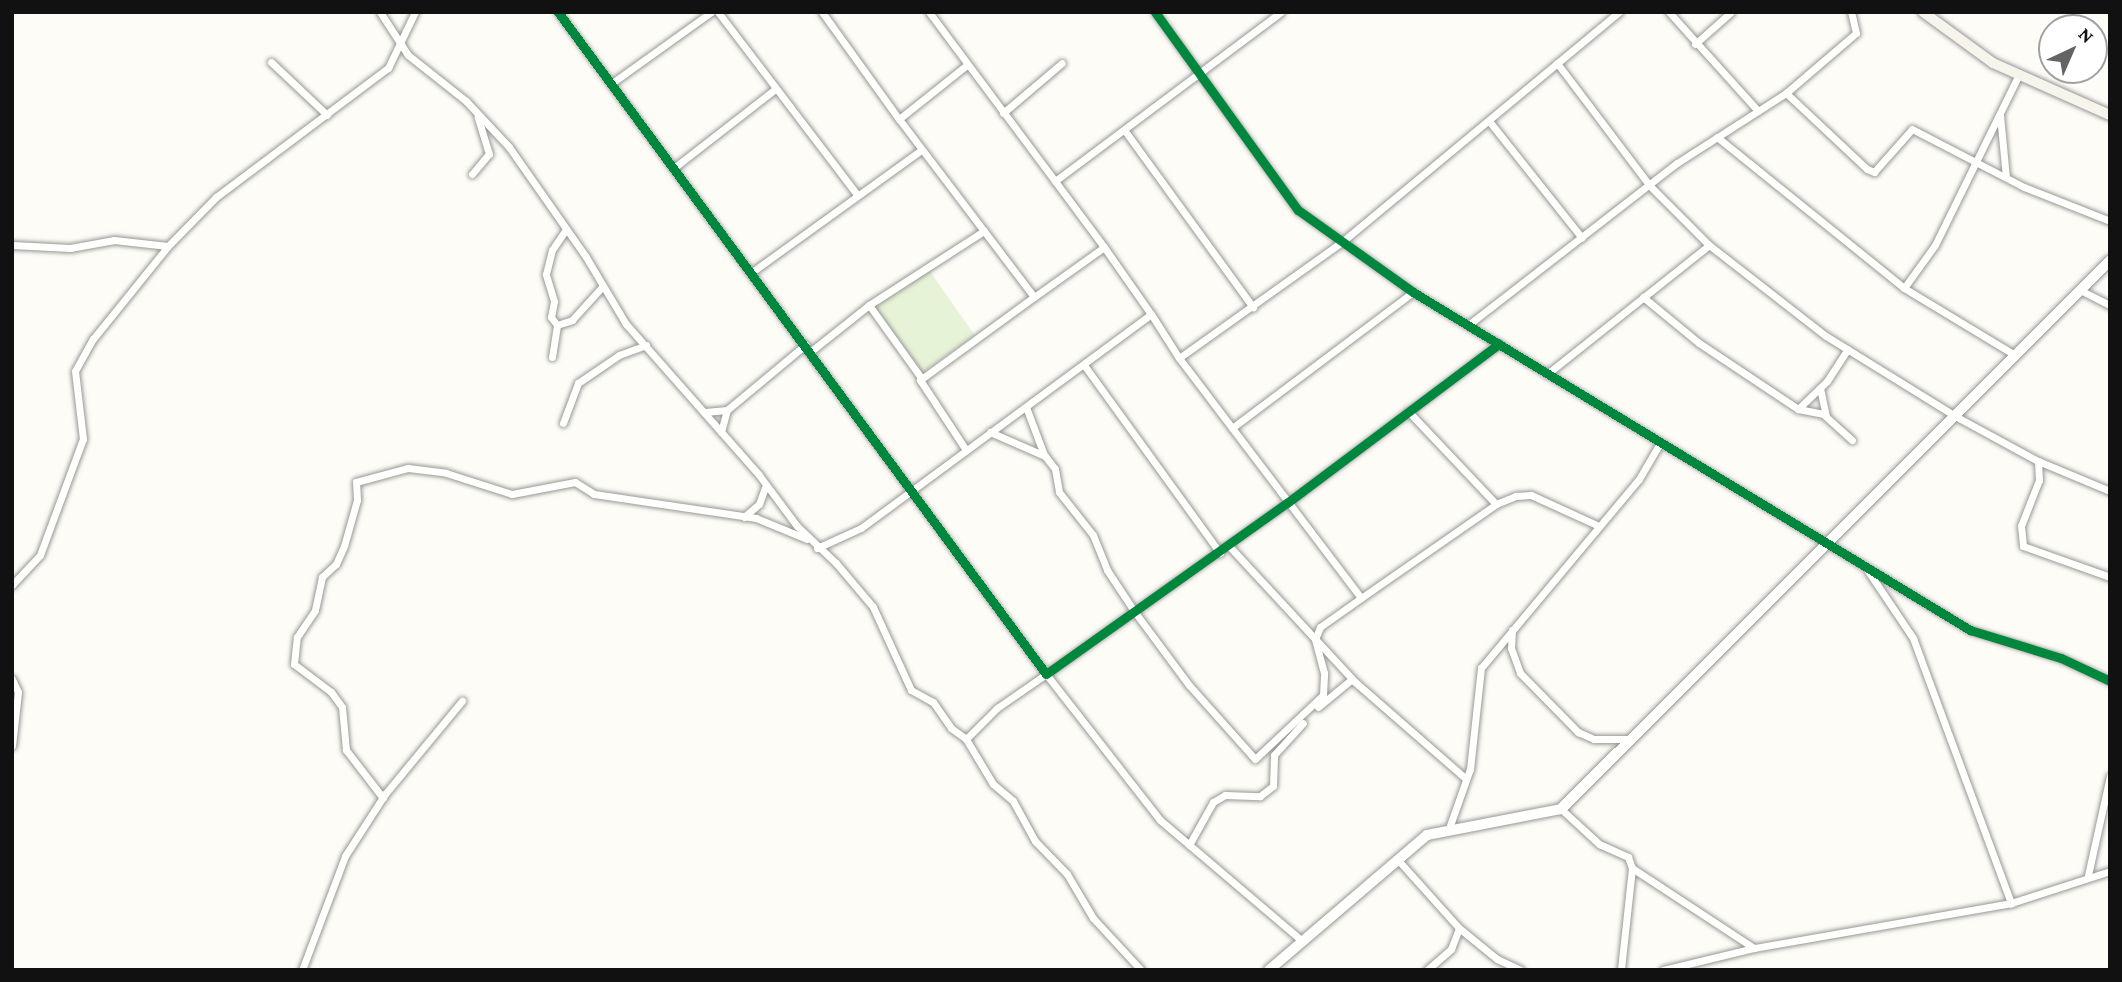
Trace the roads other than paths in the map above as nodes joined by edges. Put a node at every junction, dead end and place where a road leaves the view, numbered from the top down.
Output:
1 (380, 12) edge
2 (415, 12) edge
3 (558, 12) edge
4 (710, 12) edge
5 (718, 12) edge
6 (822, 12) edge
7 (929, 12) edge
8 (1155, 12) edge
9 (1281, 12) edge
10 (1619, 12) edge
11 (1669, 12) edge
12 (1731, 12) edge
13 (1851, 12) edge
14 (1923, 12) edge
15 (400, 43) junction
16 (1695, 44) junction
17 (271, 62) dead end
18 (1062, 63) dead end
19 (1557, 63) junction
20 (967, 65) junction
21 (1200, 72) junction
22 (2019, 74) junction
23 (612, 83) junction
24 (774, 90) junction
25 (1786, 93) junction
26 (1758, 111) junction
27 (477, 113) junction
28 (1003, 113) junction
29 (2000, 113) junction
30 (327, 115) junction
31 (2110, 115) edge
32 (899, 119) junction
33 (1489, 121) junction
34 (1125, 131) junction
35 (1717, 137) junction
36 (921, 150) junction
37 (1977, 161) junction
38 (675, 167) junction
39 (472, 174) dead end
40 (2006, 177) junction
41 (1055, 181) junction
42 (1650, 186) junction
43 (856, 193) junction
44 (2110, 220) edge
45 (565, 231) junction
46 (984, 231) junction
47 (1582, 238) junction
48 (1343, 241) junction
49 (12, 245) edge
50 (1709, 245) junction
51 (168, 246) junction
52 (1104, 247) junction
53 (2110, 261) edge
54 (752, 272) junction
55 (602, 287) junction
56 (1904, 288) junction
57 (2080, 290) junction
58 (1413, 292) junction
59 (1034, 297) junction
60 (1643, 297) junction
61 (869, 305) junction
62 (2110, 305) edge
63 (1254, 307) junction
64 (1151, 314) junction
65 (557, 325) junction
66 (1468, 325) junction
67 (1499, 344) junction
68 (646, 345) junction
69 (807, 348) junction
70 (1847, 349) junction
71 (2015, 355) junction
72 (552, 357) dead end
73 (1179, 358) junction
74 (1084, 365) junction
75 (1547, 373) junction
76 (922, 379) junction
77 (1820, 388) junction
78 (1026, 407) junction
79 (1798, 408) junction
80 (727, 410) junction
81 (1408, 411) junction
82 (704, 412) junction
83 (1826, 416) junction
84 (1955, 416) junction
85 (563, 423) dead end
86 (1232, 428) junction
87 (722, 432) junction
88 (990, 432) junction
89 (1852, 440) dead end
90 (1660, 443) junction
91 (965, 450) junction
92 (1045, 456) junction
93 (2038, 461) junction
94 (766, 485) junction
95 (911, 491) junction
96 (2110, 491) edge
97 (1287, 503) junction
98 (1496, 504) junction
99 (743, 517) junction
100 (1599, 526) junction
101 (810, 541) junction
102 (1825, 542) junction
103 (1229, 546) junction
104 (817, 548) junction
105 (1220, 552) junction
106 (1866, 568) junction
107 (2110, 577) edge
108 (16, 583) edge
109 (12, 591) edge
110 (1360, 598) junction
111 (1134, 611) junction
112 (1512, 630) junction
113 (1315, 639) junction
114 (1046, 674) junction
115 (12, 679) edge
116 (1352, 679) junction
117 (2110, 681) edge
118 (462, 701) dead end
119 (966, 739) junction
120 (1629, 739) junction
121 (12, 746) edge
122 (2110, 776) edge
123 (1466, 779) junction
124 (383, 798) junction
125 (1561, 809) junction
126 (1448, 831) junction
127 (1189, 845) junction
128 (1398, 860) junction
129 (1632, 868) junction
130 (2110, 871) edge
131 (2088, 875) junction
132 (2011, 903) junction
133 (1460, 928) junction
134 (1302, 941) junction
135 (1754, 948) junction
136 (302, 970) edge
137 (1141, 970) edge
138 (1269, 970) edge
139 (1427, 970) edge
140 (1521, 970) edge
141 (1621, 970) edge
142 (1663, 970) edge

1 - 15 street
2 - 15 street
3 - 23 street
4 - 23 street
5 - 24 street
6 - 32 street
7 - 20 street
8 - 21 street
9 - 21 street
10 - 19 street
11 - 16 street
12 - 16 street
13 - 25 street
14 - 22 main road
15 - 27 street
15 - 30 street
16 - 26 street
17 - 30 street
18 - 28 street
19 - 33 street
19 - 42 street
20 - 28 street
20 - 32 street
21 - 34 street
21 - 48 street
22 - 29 street
22 - 31 main road
23 - 38 street
24 - 38 street
24 - 43 street
25 - 26 street
25 - 37 street
26 - 35 street
27 - 39 street
27 - 45 street
28 - 41 street
29 - 37 street
29 - 40 street
30 - 51 street
32 - 36 street
33 - 47 street
33 - 48 street
34 - 41 street
34 - 63 street
35 - 42 street
35 - 56 street
36 - 43 street
36 - 46 street
37 - 40 street
37 - 56 street
38 - 54 street
40 - 44 street
41 - 52 street
42 - 47 street
42 - 50 street
43 - 54 street
45 - 55 street
45 - 65 street
46 - 59 street
46 - 61 street
47 - 66 street
48 - 58 street
48 - 63 street
49 - 51 street
50 - 60 street
50 - 70 street
51 - 108 street
52 - 59 street
52 - 64 street
53 - 57 street
54 - 69 street
55 - 65 street
55 - 68 street
56 - 71 street
57 - 62 street
57 - 71 street
58 - 66 street
58 - 86 street
59 - 76 street
60 - 75 street
60 - 79 street
61 - 69 street
61 - 76 street
63 - 73 street
64 - 73 street
64 - 74 street
65 - 72 street
66 - 67 street
67 - 75 street
67 - 81 street
68 - 82 street
68 - 85 street
69 - 80 street
69 - 95 street
70 - 77 street
70 - 84 street
71 - 84 street
73 - 86 street
74 - 78 street
74 - 105 street
75 - 90 street
76 - 91 street
77 - 79 street
77 - 83 street
78 - 88 street
78 - 92 street
79 - 83 street
80 - 82 street
80 - 87 street
81 - 97 street
81 - 98 street
82 - 87 street
83 - 89 street
84 - 93 street
84 - 102 street
86 - 97 street
87 - 94 street
88 - 91 street
88 - 92 street
90 - 100 street
90 - 102 street
91 - 95 street
92 - 111 street
93 - 96 street
93 - 107 street
94 - 99 street
94 - 101 street
95 - 104 street
95 - 114 street
97 - 103 street
97 - 110 street
98 - 100 street
98 - 110 street
99 - 101 street
99 - 124 street
100 - 112 street
101 - 104 street
102 - 106 street
102 - 120 street
103 - 105 street
103 - 113 street
104 - 119 street
105 - 111 street
106 - 117 street
106 - 132 street
108 - 109 street
110 - 113 street
111 - 113 street
111 - 114 street
112 - 120 street
112 - 123 street
113 - 116 street
114 - 119 street
114 - 127 street
115 - 121 street
116 - 123 street
116 - 127 street
118 - 124 street
119 - 137 street
120 - 125 street
122 - 131 street
123 - 126 street
124 - 136 street
125 - 126 street
125 - 129 street
126 - 128 street
127 - 134 street
128 - 133 street
128 - 134 street
129 - 135 street
129 - 141 street
130 - 131 street
131 - 132 street
132 - 135 street
133 - 139 street
133 - 140 street
134 - 138 street
135 - 142 street

